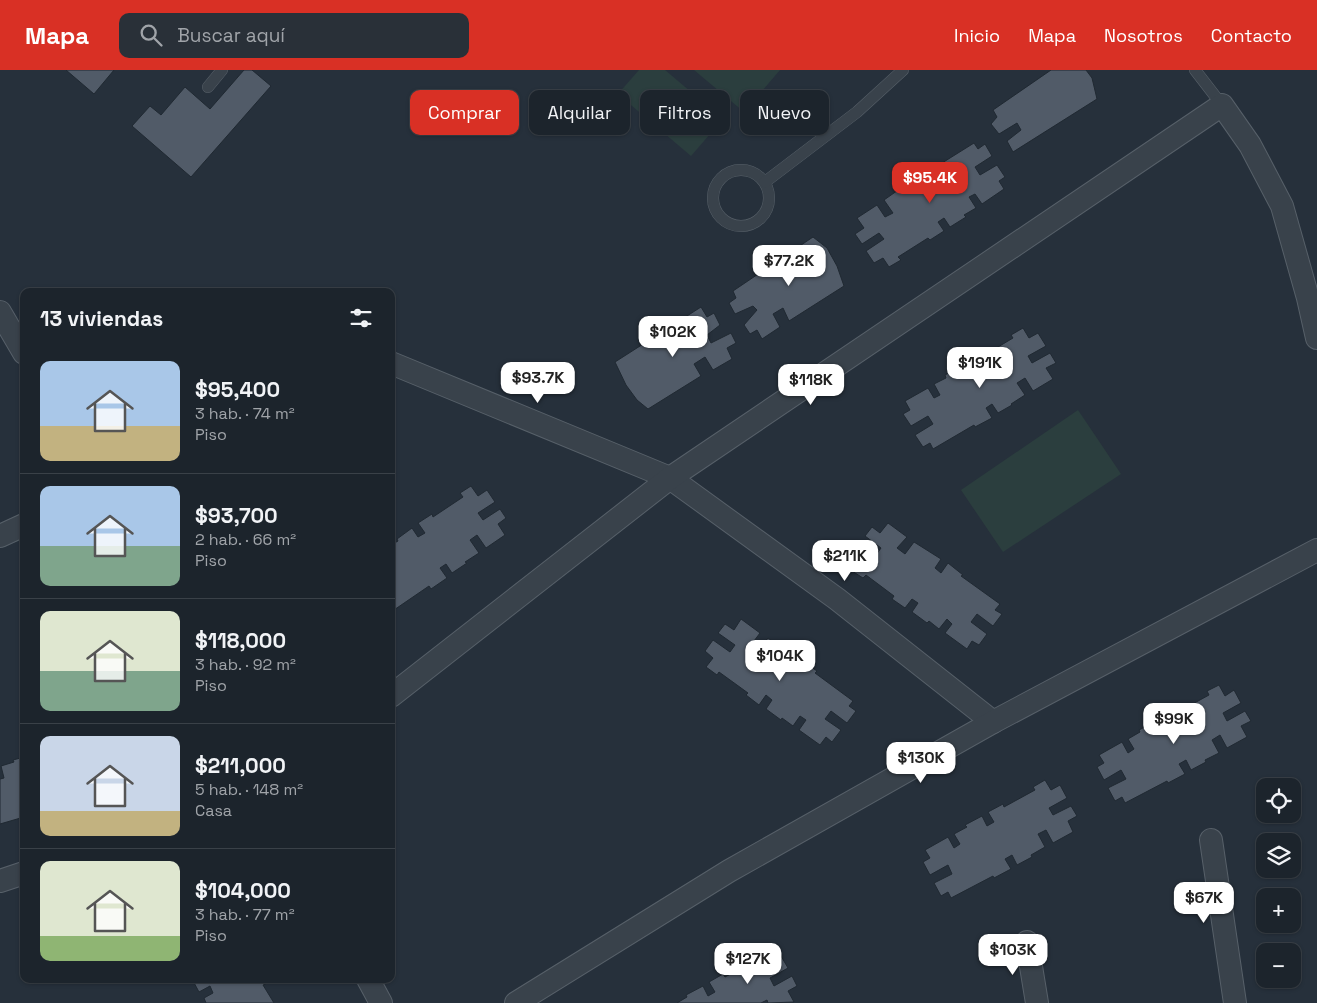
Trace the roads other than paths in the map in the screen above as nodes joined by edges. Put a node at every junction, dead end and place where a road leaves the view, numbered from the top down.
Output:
1 (222, 70) edge
2 (903, 70) edge
3 (1195, 70) edge
4 (208, 87) dead end
5 (1222, 105) junction
6 (765, 182) junction
7 (0, 312) edge
8 (1317, 338) edge
9 (20, 346) edge
10 (395, 366) edge
11 (670, 478) junction
12 (20, 527) edge
13 (0, 536) edge
14 (1317, 550) edge
15 (395, 693) edge
16 (993, 722) junction
17 (1210, 840) dead end
18 (20, 874) edge
19 (0, 881) edge
20 (1026, 942) dead end
21 (370, 983) edge
22 (381, 1003) edge
23 (516, 1003) edge
24 (1037, 1003) edge
25 (1236, 1003) edge

1 - 4 lane
2 - 6 lane
3 - 5 lane
5 - 8 street
5 - 11 street
6 - 6 lane
7 - 9 street
10 - 11 street
11 - 15 street
11 - 16 street
12 - 13 street
14 - 16 street
16 - 23 street
17 - 25 street
18 - 19 street
20 - 24 street
21 - 22 street

